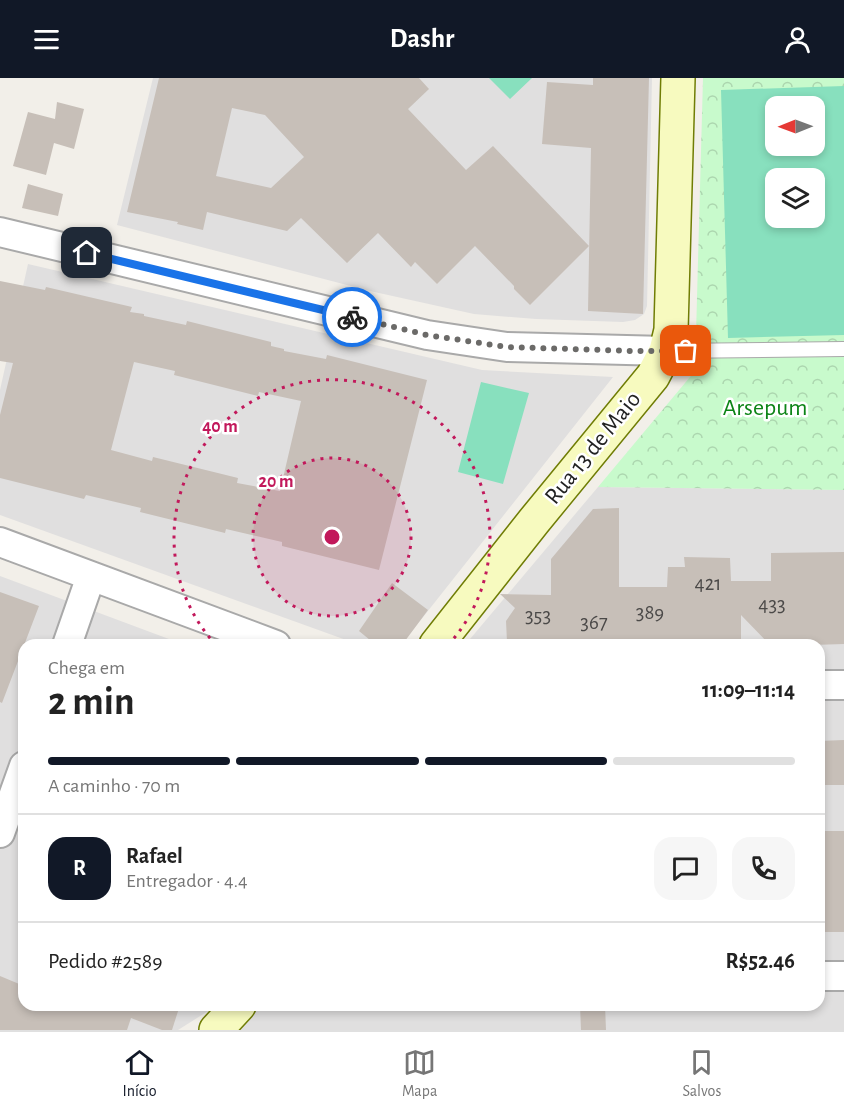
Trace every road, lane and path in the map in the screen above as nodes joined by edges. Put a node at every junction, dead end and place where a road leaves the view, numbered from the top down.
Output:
1 (678, 78) edge
2 (0, 232) edge
3 (844, 349) edge
4 (666, 351) junction
5 (0, 542) edge
6 (91, 576) junction
7 (69, 639) edge
8 (260, 639) edge
9 (441, 639) edge
10 (825, 685) edge
11 (844, 685) edge
12 (18, 783) edge
13 (0, 833) edge
14 (825, 976) edge
15 (844, 976) edge
16 (233, 1011) edge
17 (216, 1030) edge

1 - 4 main road, Rua 13 de Maio
2 - 4 street
3 - 4 lane
4 - 9 main road, Rua 13 de Maio
5 - 6 street
6 - 7 street
6 - 8 street
10 - 11 street
12 - 13 street
14 - 15 street
16 - 17 main road

